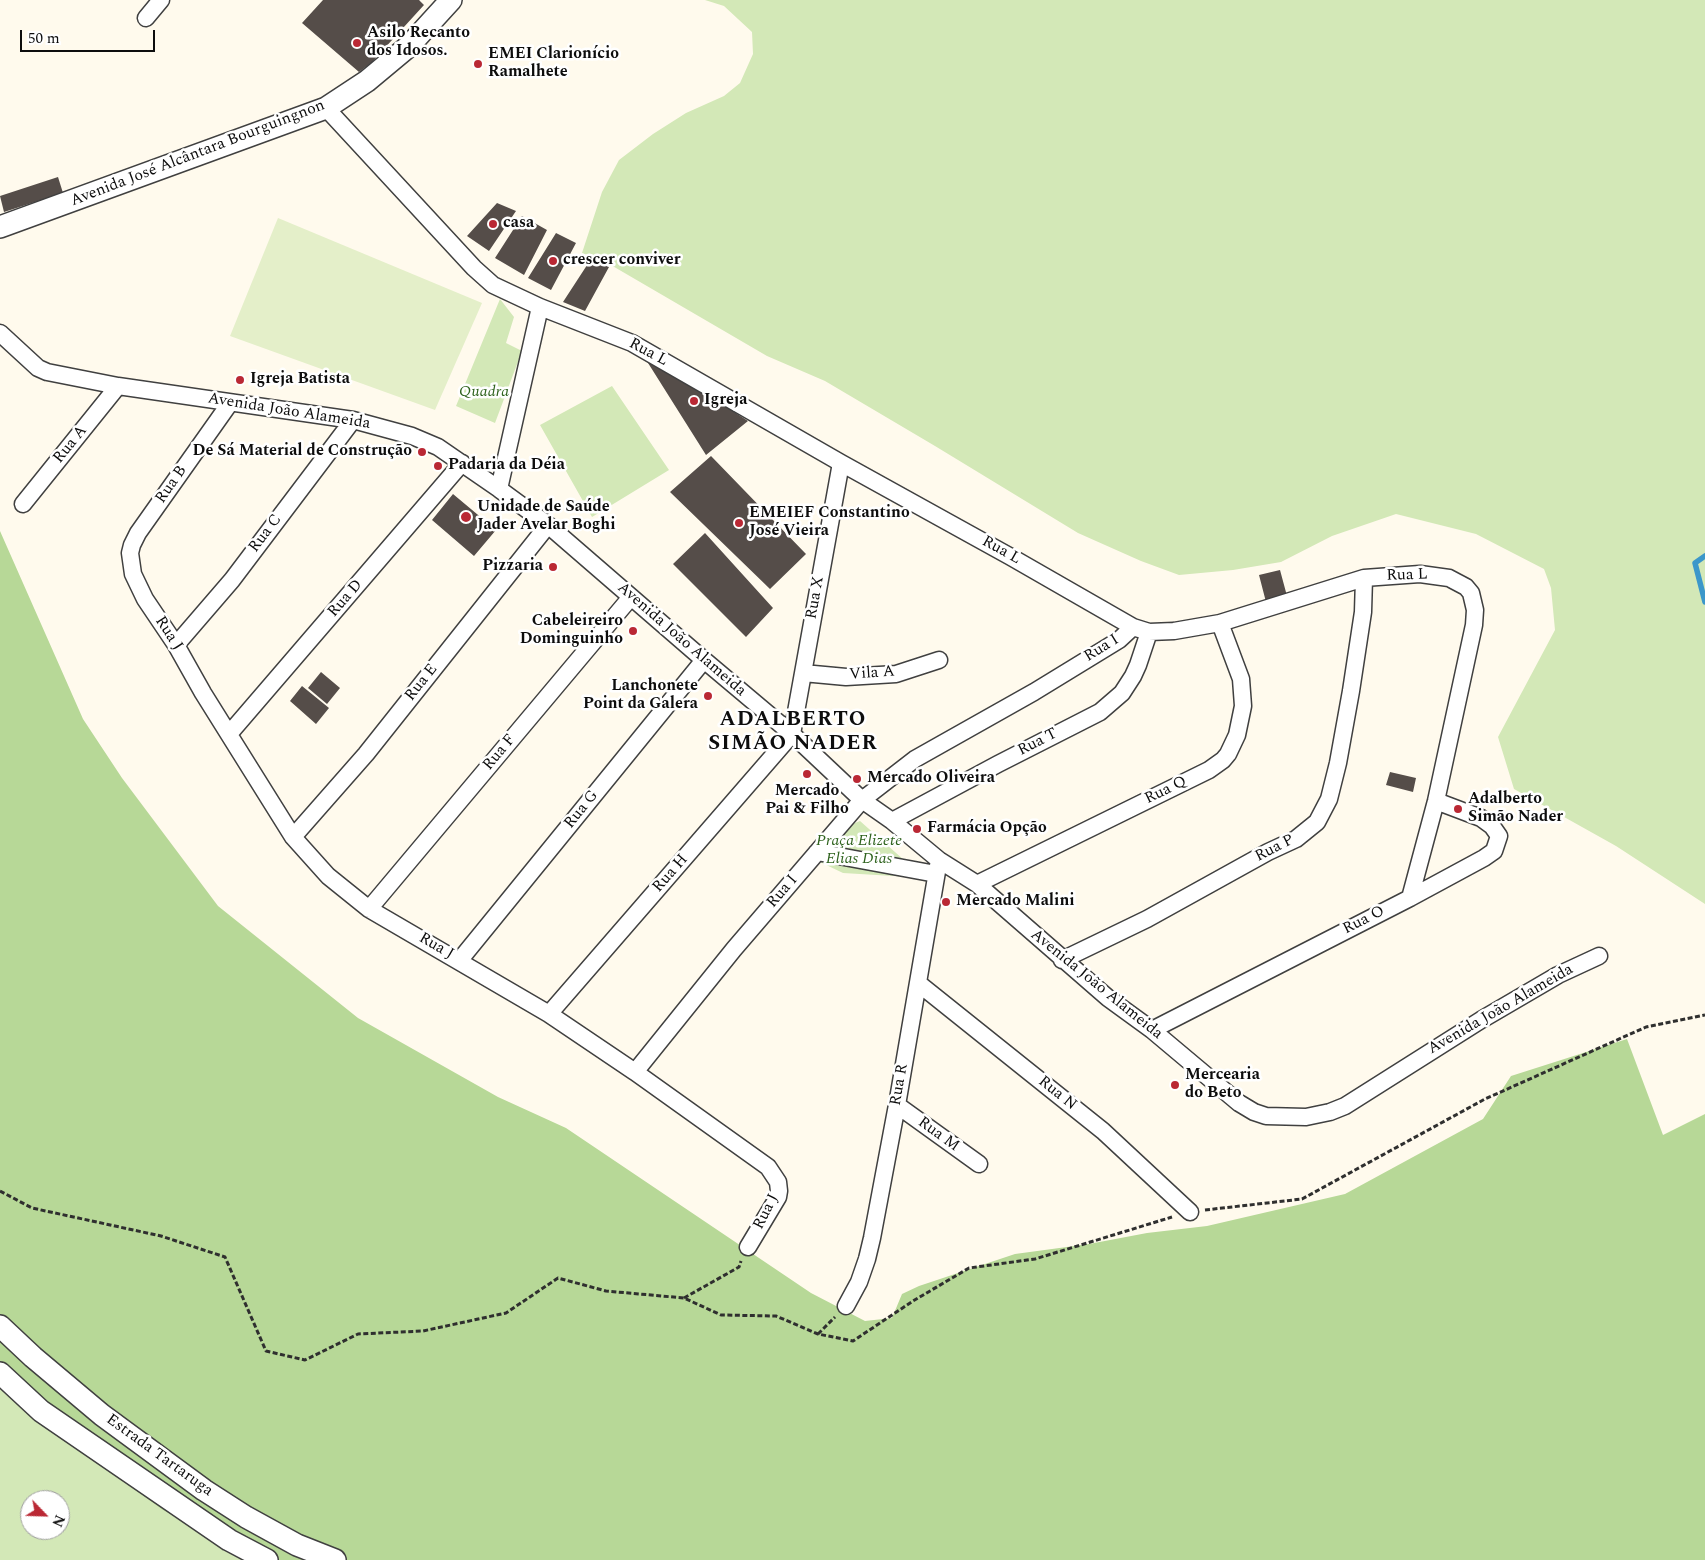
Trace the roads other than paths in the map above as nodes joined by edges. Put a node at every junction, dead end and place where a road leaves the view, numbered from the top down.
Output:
1 (160, 0) edge
2 (451, 0) edge
3 (146, 18) dead end
4 (326, 108) junction
5 (0, 227) edge
6 (540, 307) junction
7 (0, 333) edge
8 (118, 386) junction
9 (230, 403) junction
10 (353, 420) junction
11 (840, 462) junction
12 (462, 463) junction
13 (500, 489) junction
14 (23, 504) dead end
15 (548, 524) junction
16 (132, 574) joint
17 (1364, 578) junction
18 (631, 597) junction
19 (1220, 623) junction
20 (1141, 630) junction
21 (176, 645) junction
22 (704, 660) junction
23 (939, 660) dead end
24 (803, 673) junction
25 (229, 734) junction
26 (792, 734) junction
27 (862, 800) junction
28 (1436, 801) junction
29 (892, 821) junction
30 (293, 837) junction
31 (817, 852) junction
32 (937, 867) junction
33 (977, 884) junction
34 (1410, 898) junction
35 (369, 909) junction
36 (1599, 956) dead end
37 (1062, 960) junction
38 (460, 961) junction
39 (918, 983) junction
40 (549, 1014) junction
41 (1152, 1030) junction
42 (635, 1072) junction
43 (897, 1105) junction
44 (979, 1164) dead end
45 (1190, 1212) road end
46 (748, 1247) road end
47 (846, 1306) road end
48 (0, 1326) edge
49 (0, 1373) edge
50 (268, 1560) edge
51 (335, 1560) edge

1 - 3 street
2 - 4 street, Avenida José Alcântara Bourguingnon
4 - 5 street, Avenida José Alcântara Bourguingnon
4 - 6 street, Rua L
6 - 11 street, Rua L
6 - 13 street
7 - 8 street, Avenida João Alameida
8 - 9 street, Avenida João Alameida
8 - 14 street, Rua A
9 - 10 street, Avenida João Alameida
9 - 16 street, Rua B
10 - 12 street, Avenida João Alameida
10 - 21 street, Rua C
11 - 20 street, Rua L
11 - 24 street, Rua X
12 - 13 street, Avenida João Alameida
12 - 25 street, Rua D
13 - 15 street, Avenida João Alameida
15 - 18 street, Avenida João Alameida
15 - 30 street, Rua E
16 - 21 street, Rua J
17 - 19 street, Rua L
17 - 28 street, Rua L
17 - 37 street, Rua P
18 - 22 street, Avenida João Alameida
18 - 35 street, Rua F
19 - 20 street, Rua L
19 - 33 street, Rua Q
20 - 27 street, Rua I
20 - 29 street, Rua T
21 - 25 street, Rua J
22 - 26 street, Avenida João Alameida
22 - 38 street, Rua G
23 - 24 street, Vila A
24 - 26 street, Rua X
25 - 30 street, Rua J
26 - 27 street, Avenida João Alameida
26 - 40 street, Rua H
27 - 29 street, Avenida João Alameida
27 - 31 street, Rua I
28 - 34 street, Rua L
28 - 34 street, Rua O
29 - 32 street, Avenida João Alameida
30 - 35 street, Rua J
31 - 32 street
31 - 42 street, Rua I
32 - 33 street, Avenida João Alameida
32 - 39 street, Rua R
33 - 37 street, Avenida João Alameida
34 - 41 street, Rua O
35 - 38 street, Rua J
36 - 41 street, Avenida João Alameida
37 - 41 street, Avenida João Alameida
38 - 40 street, Rua J
39 - 43 street, Rua R
39 - 45 street, Rua N
40 - 42 street, Rua J
42 - 46 street, Rua J
43 - 44 street, Rua M
43 - 47 street, Rua R
48 - 51 street, Estrada Tartaruga
49 - 50 street, Estrada Tartaruga

